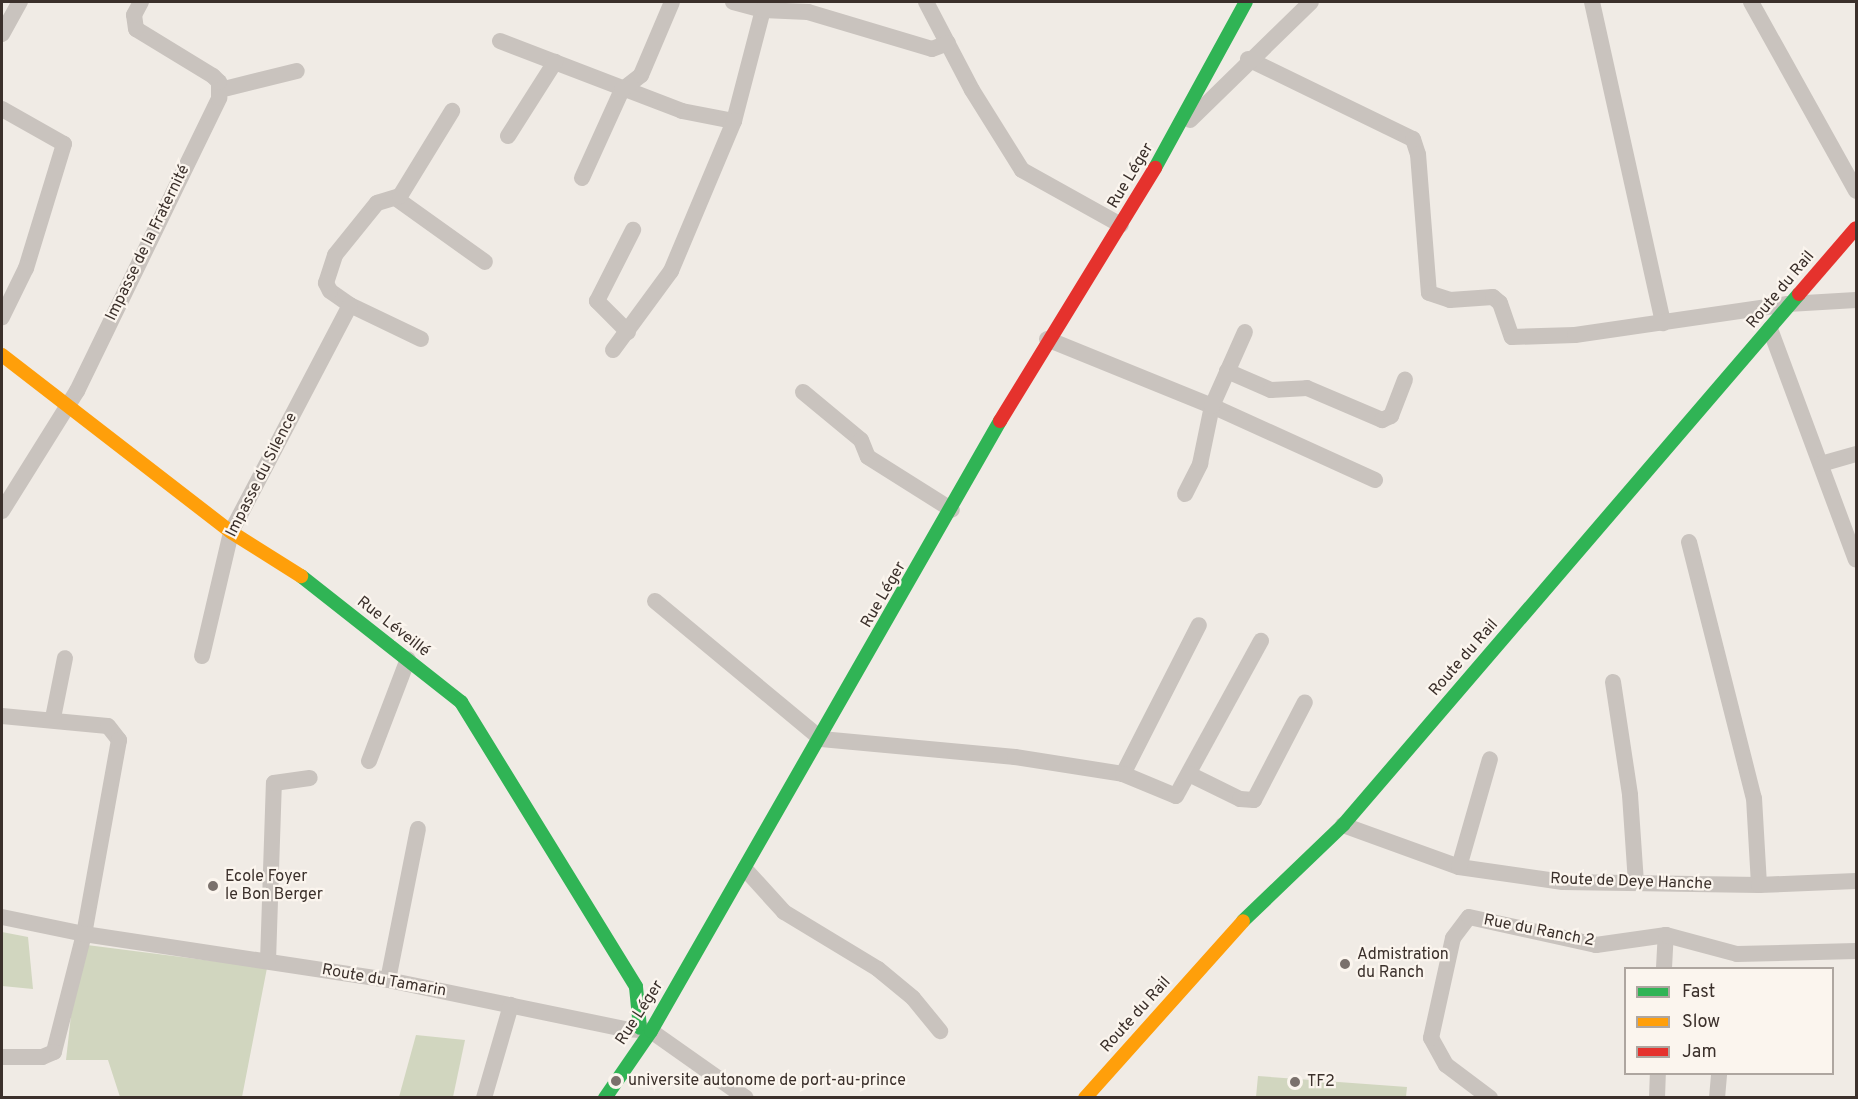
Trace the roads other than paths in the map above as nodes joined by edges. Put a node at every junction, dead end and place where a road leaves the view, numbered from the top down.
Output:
1 (20, 2) edge
2 (141, 2) edge
3 (672, 2) edge
4 (733, 2) edge
5 (926, 2) edge
6 (1246, 2) edge
7 (1311, 2) edge
8 (1592, 2) edge
9 (1751, 2) edge
10 (763, 10) junction
11 (2, 34) edge
12 (500, 41) dead end
13 (948, 43) junction
14 (1248, 59) junction
15 (555, 62) junction
16 (297, 71) dead end
17 (220, 90) junction
18 (622, 90) junction
19 (2, 109) edge
20 (452, 111) dead end
21 (734, 121) junction
22 (508, 136) dead end
23 (1175, 136) junction
24 (582, 178) dead end
25 (1857, 191) edge
26 (397, 199) junction
27 (1121, 225) junction
28 (1857, 228) edge
29 (633, 230) dead end
30 (485, 262) dead end
31 (1857, 300) edge
32 (1788, 304) junction
33 (350, 305) junction
34 (2, 317) edge
35 (1663, 323) junction
36 (1770, 329) junction
37 (628, 332) junction
38 (1245, 332) dead end
39 (421, 339) dead end
40 (1047, 339) junction
41 (613, 350) dead end
42 (2, 355) edge
43 (1227, 371) junction
44 (1405, 380) dead end
45 (803, 392) dead end
46 (65, 406) junction
47 (1212, 406) junction
48 (1857, 454) edge
49 (1821, 464) junction
50 (1375, 480) dead end
51 (1185, 494) dead end
52 (952, 510) junction
53 (2, 511) edge
54 (231, 532) junction
55 (1689, 542) dead end
56 (1857, 560) edge
57 (655, 601) dead end
58 (1199, 625) dead end
59 (1261, 641) dead end
60 (202, 656) dead end
61 (65, 658) dead end
62 (408, 659) junction
63 (1613, 682) dead end
64 (1305, 702) dead end
65 (2, 716) edge
66 (53, 718) junction
67 (821, 739) junction
68 (1490, 759) dead end
69 (369, 761) dead end
70 (1123, 774) junction
71 (1189, 774) junction
72 (310, 778) dead end
73 (1343, 825) junction
74 (418, 829) dead end
75 (1459, 867) junction
76 (745, 869) junction
77 (1857, 881) edge
78 (1636, 883) junction
79 (1759, 885) junction
80 (2, 917) edge
81 (84, 934) junction
82 (1666, 934) junction
83 (1857, 951) edge
84 (1736, 961) edge
85 (268, 962) junction
86 (1664, 967) edge
87 (388, 980) junction
88 (511, 1005) junction
89 (645, 1030) junction
90 (940, 1031) dead end
91 (2, 1057) edge
92 (1658, 1075) edge
93 (1719, 1075) edge
94 (484, 1098) edge
95 (605, 1098) edge
96 (746, 1098) edge
97 (1085, 1098) edge
98 (1490, 1098) edge
99 (1657, 1098) edge
100 (1717, 1098) edge

1 - 11 street
2 - 17 street
3 - 18 street
4 - 10 street
5 - 13 street
6 - 23 street, Rue Léger
7 - 14 street
8 - 35 street
9 - 25 street
10 - 13 street
10 - 21 street
12 - 15 street
13 - 27 street
14 - 23 street
14 - 35 street
15 - 18 street
15 - 22 street
16 - 17 street
17 - 46 street, Impasse de la Fraternité
18 - 21 street
18 - 24 street
19 - 34 street
20 - 26 street
21 - 37 street
23 - 27 street, Rue Léger
26 - 30 street
26 - 33 street
27 - 40 street, Rue Léger
28 - 32 street, Route du Rail
29 - 37 street
31 - 32 street
32 - 35 street
32 - 36 street, Route du Rail
33 - 39 street
33 - 54 street, Impasse du Silence
36 - 49 street
36 - 73 street, Route du Rail
37 - 41 street
38 - 43 street
40 - 47 street
40 - 52 street, Rue Léger
42 - 46 street, Rue Léveillé
43 - 44 street
43 - 47 street
45 - 52 street
46 - 53 street, Impasse de la Fraternité
46 - 54 street, Rue Léveillé
47 - 50 street
47 - 51 street
48 - 49 street
49 - 56 street
52 - 67 street, Rue Léger
54 - 60 street, Impasse du Silence
54 - 62 street, Rue Léveillé
55 - 79 street
57 - 67 street
58 - 70 street
59 - 71 street
61 - 66 street
62 - 69 street
62 - 89 street, Rue Léveillé
63 - 78 street
64 - 71 street
65 - 66 street
66 - 81 street
67 - 70 street
67 - 76 street, Rue Léger
68 - 75 street
70 - 71 street
72 - 85 street
73 - 75 street, Route de Deye Hanche
73 - 97 street, Route du Rail
74 - 87 street
75 - 78 street, Route de Deye Hanche
76 - 89 street, Rue Léger
76 - 90 street
77 - 79 street, Route de Deye Hanche
78 - 79 street, Route de Deye Hanche
80 - 81 street, Route du Tamarin
81 - 85 street, Route du Tamarin
81 - 91 street
82 - 84 street, Rue du Ranch 2
82 - 86 street
82 - 98 street, Rue du Ranch 2
83 - 84 street, Rue du Ranch 2
85 - 87 street, Route du Tamarin
87 - 88 street, Route du Tamarin
88 - 89 street, Route du Tamarin
88 - 94 street
89 - 95 street, Rue Léger
89 - 96 street
92 - 99 street
93 - 100 street

